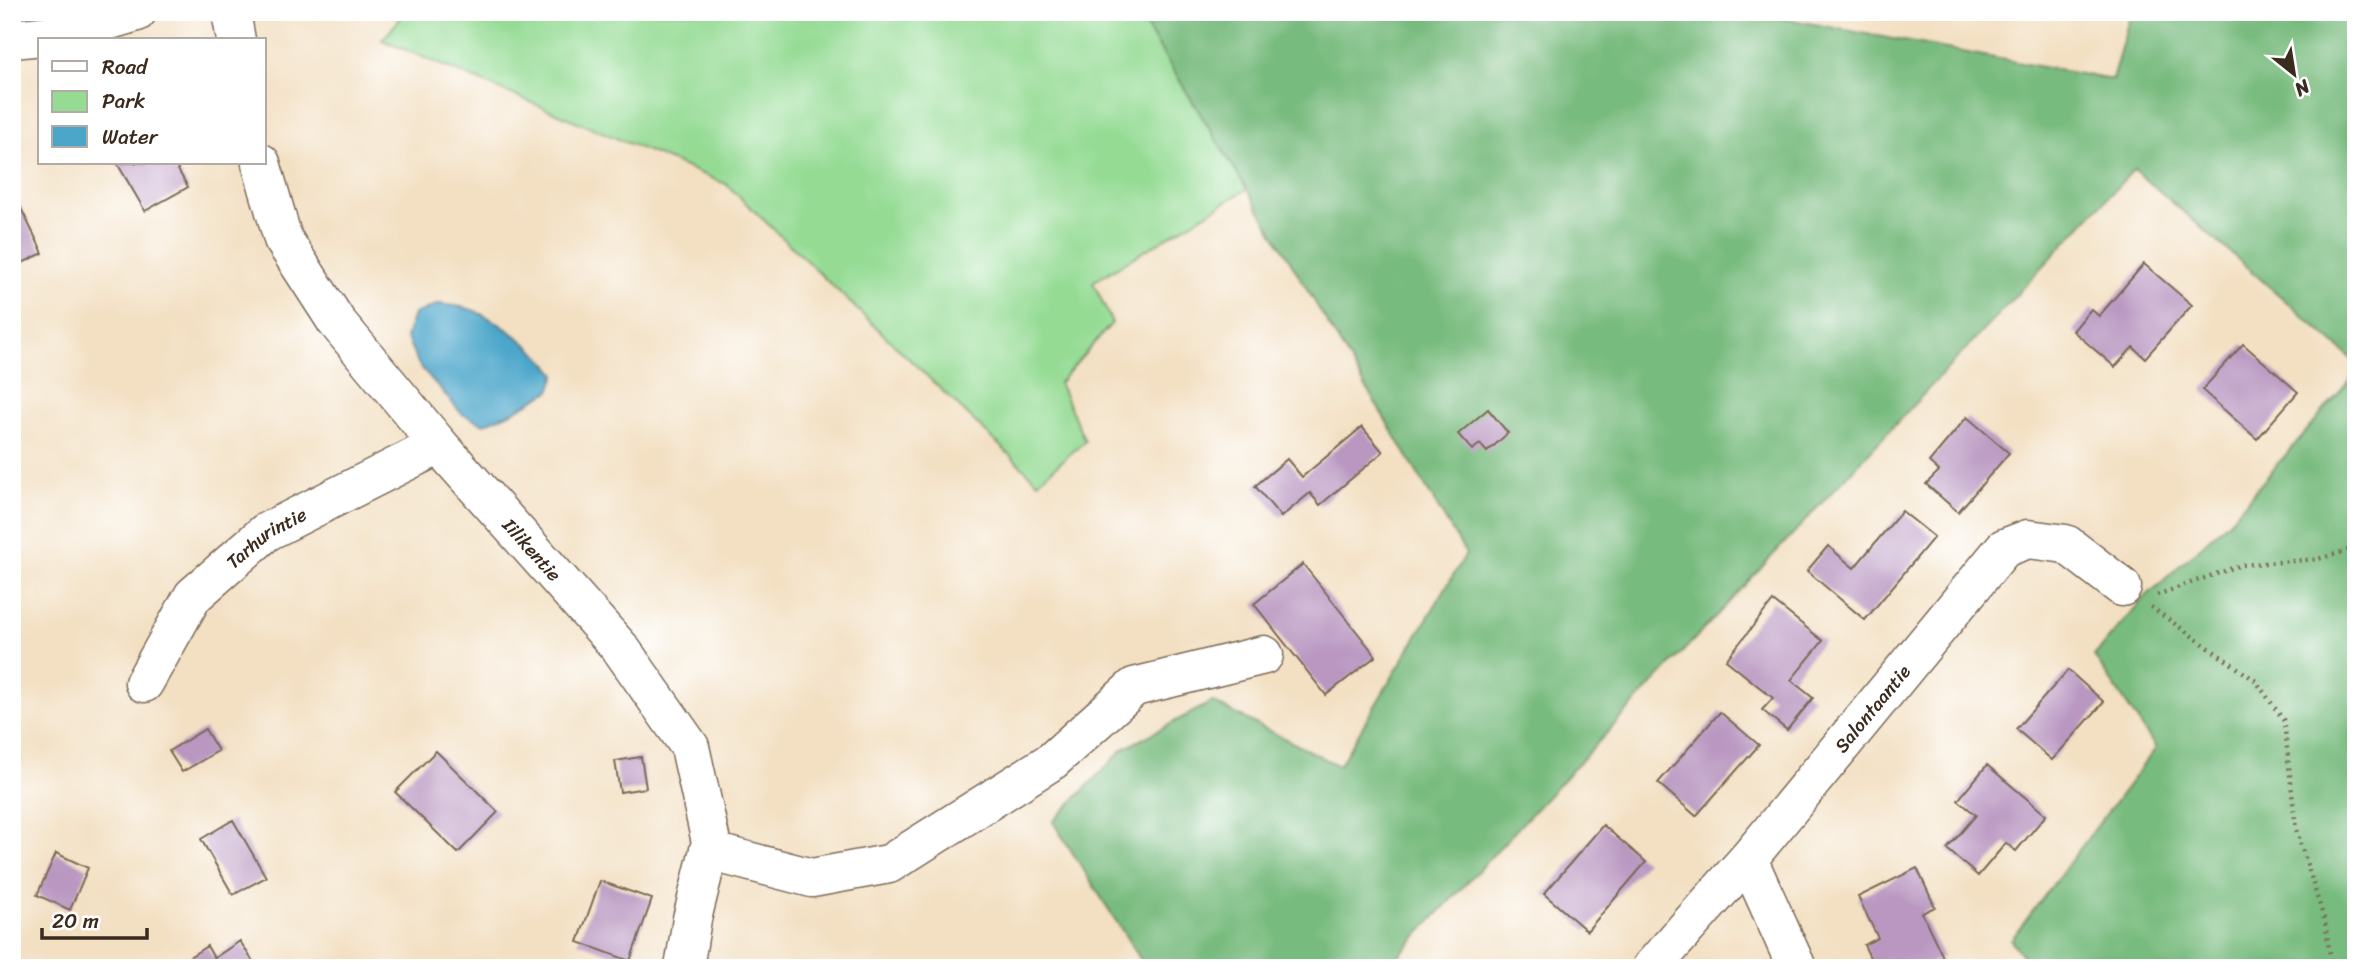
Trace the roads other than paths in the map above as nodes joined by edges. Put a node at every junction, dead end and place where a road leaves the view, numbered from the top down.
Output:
1 (137, 12) edge
2 (231, 12) edge
3 (236, 38) edge
4 (12, 39) edge
5 (261, 164) edge
6 (439, 445) junction
7 (2132, 593) road end
8 (1264, 655) dead end
9 (144, 683) dead end
10 (709, 851) junction
11 (1748, 859) junction
12 (684, 968) edge
13 (1651, 968) edge
14 (1797, 968) edge

1 - 4 street
2 - 3 street
5 - 6 street, Iilikentie
6 - 9 street, Tarhurintie
6 - 10 street, Iilikentie
7 - 11 street, Salontaantie
8 - 10 street
10 - 12 street, Iilikentie
11 - 13 street, Salontaantie
11 - 14 street

